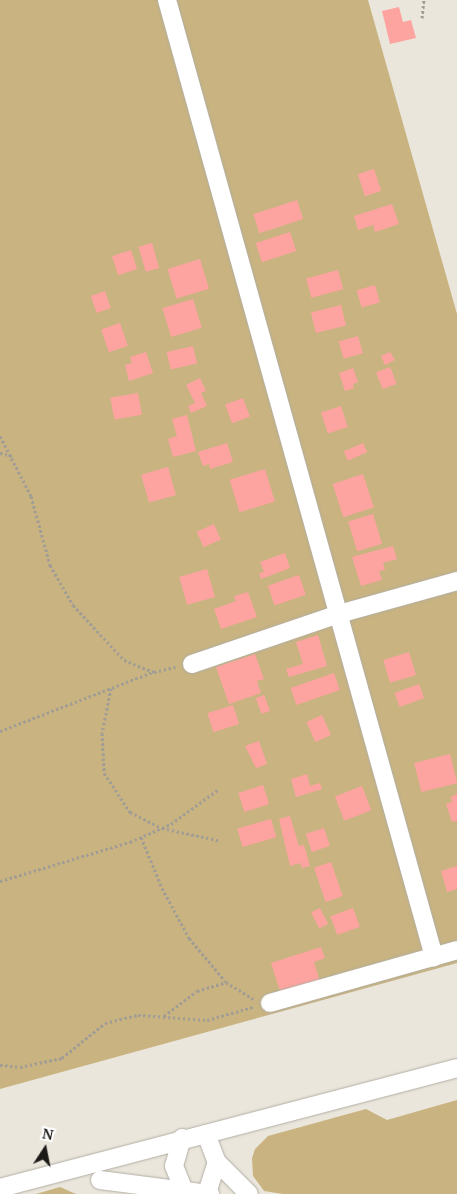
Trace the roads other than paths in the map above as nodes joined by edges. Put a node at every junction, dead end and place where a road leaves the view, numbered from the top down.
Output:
1 (167, 0) edge
2 (457, 581) edge
3 (338, 614) junction
4 (192, 664) road end
5 (457, 950) edge
6 (434, 957) junction
7 (266, 1004) road end
8 (457, 1068) edge
9 (206, 1134) junction
10 (182, 1138) junction
11 (104, 1159) junction
12 (217, 1162) junction
13 (99, 1187) edge
14 (0, 1188) edge
15 (184, 1191) junction
16 (209, 1194) edge
17 (250, 1194) edge

1 - 3 street
2 - 3 street
3 - 4 street
3 - 6 street
5 - 6 street
6 - 7 street
8 - 9 street
9 - 10 street
9 - 12 street
10 - 11 street
10 - 15 street
11 - 13 street
11 - 14 street
12 - 16 street
12 - 17 street
13 - 15 street
15 - 16 street

